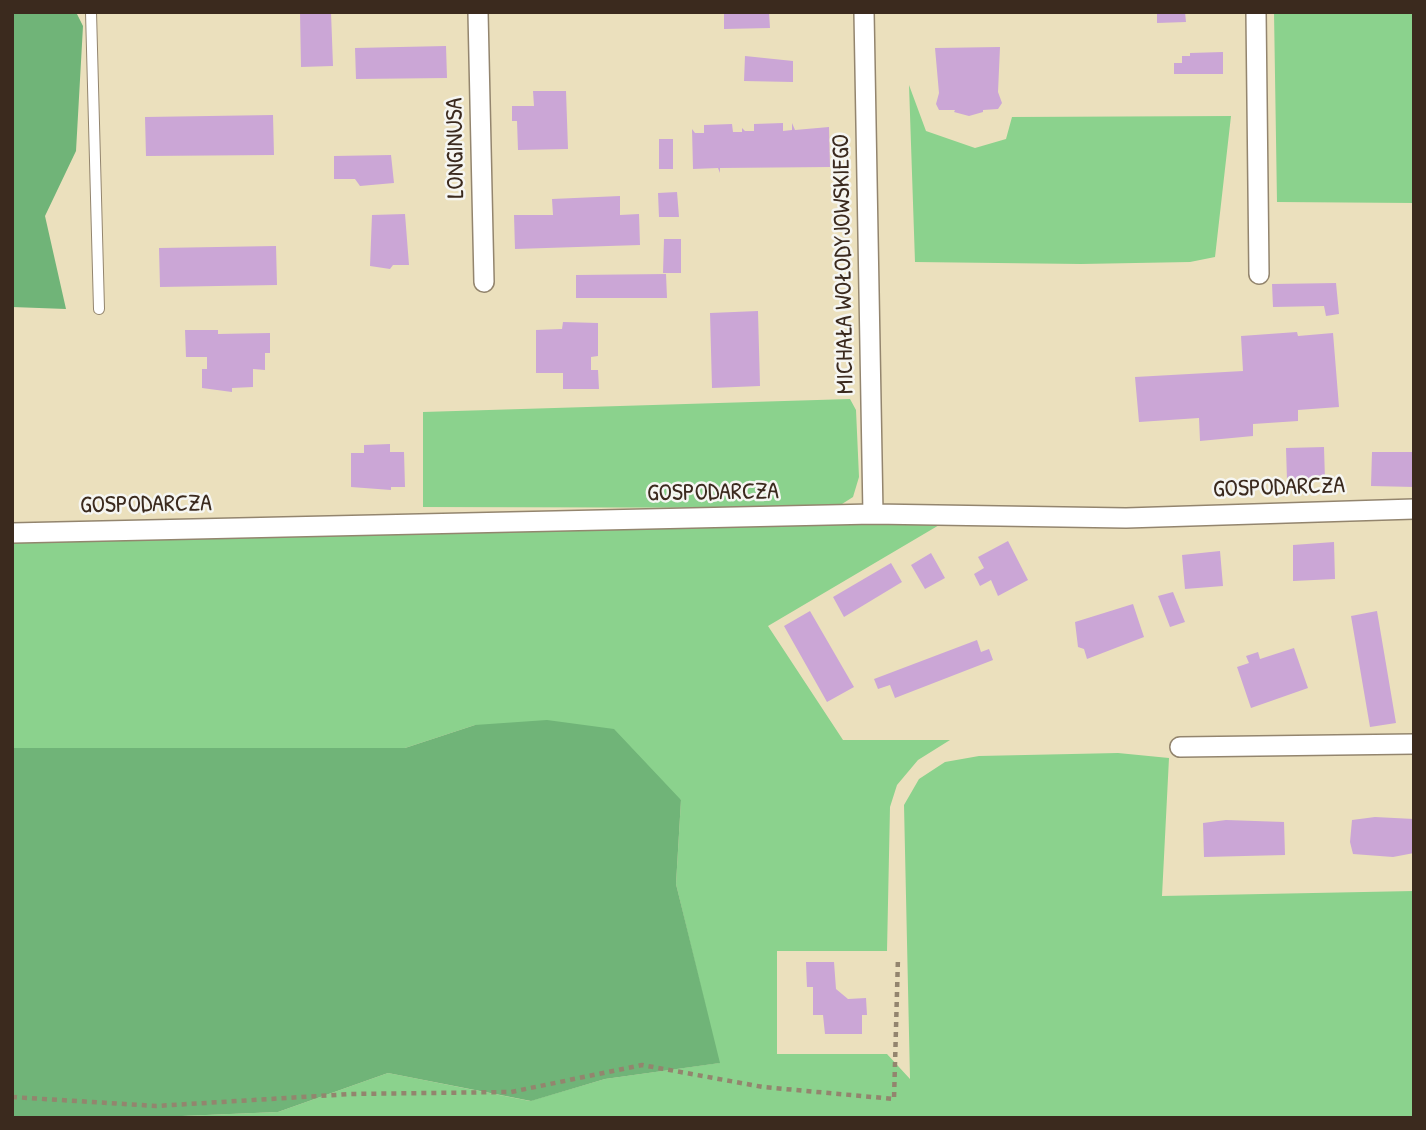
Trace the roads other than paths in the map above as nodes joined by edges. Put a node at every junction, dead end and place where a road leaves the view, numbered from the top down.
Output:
1 (91, 12) edge
2 (478, 12) edge
3 (864, 12) edge
4 (1256, 12) edge
5 (1259, 274) dead end
6 (484, 282) dead end
7 (99, 309) dead end
8 (1414, 509) edge
9 (873, 514) junction
10 (12, 533) edge
11 (1414, 744) edge
12 (1180, 747) dead end

1 - 7 lane
2 - 6 street, LONGINUSA
3 - 9 street, MICHAŁA WOŁODYJOWSKIEGO
4 - 5 street
8 - 9 street, GOSPODARCZA
9 - 10 street, GOSPODARCZA
11 - 12 street

